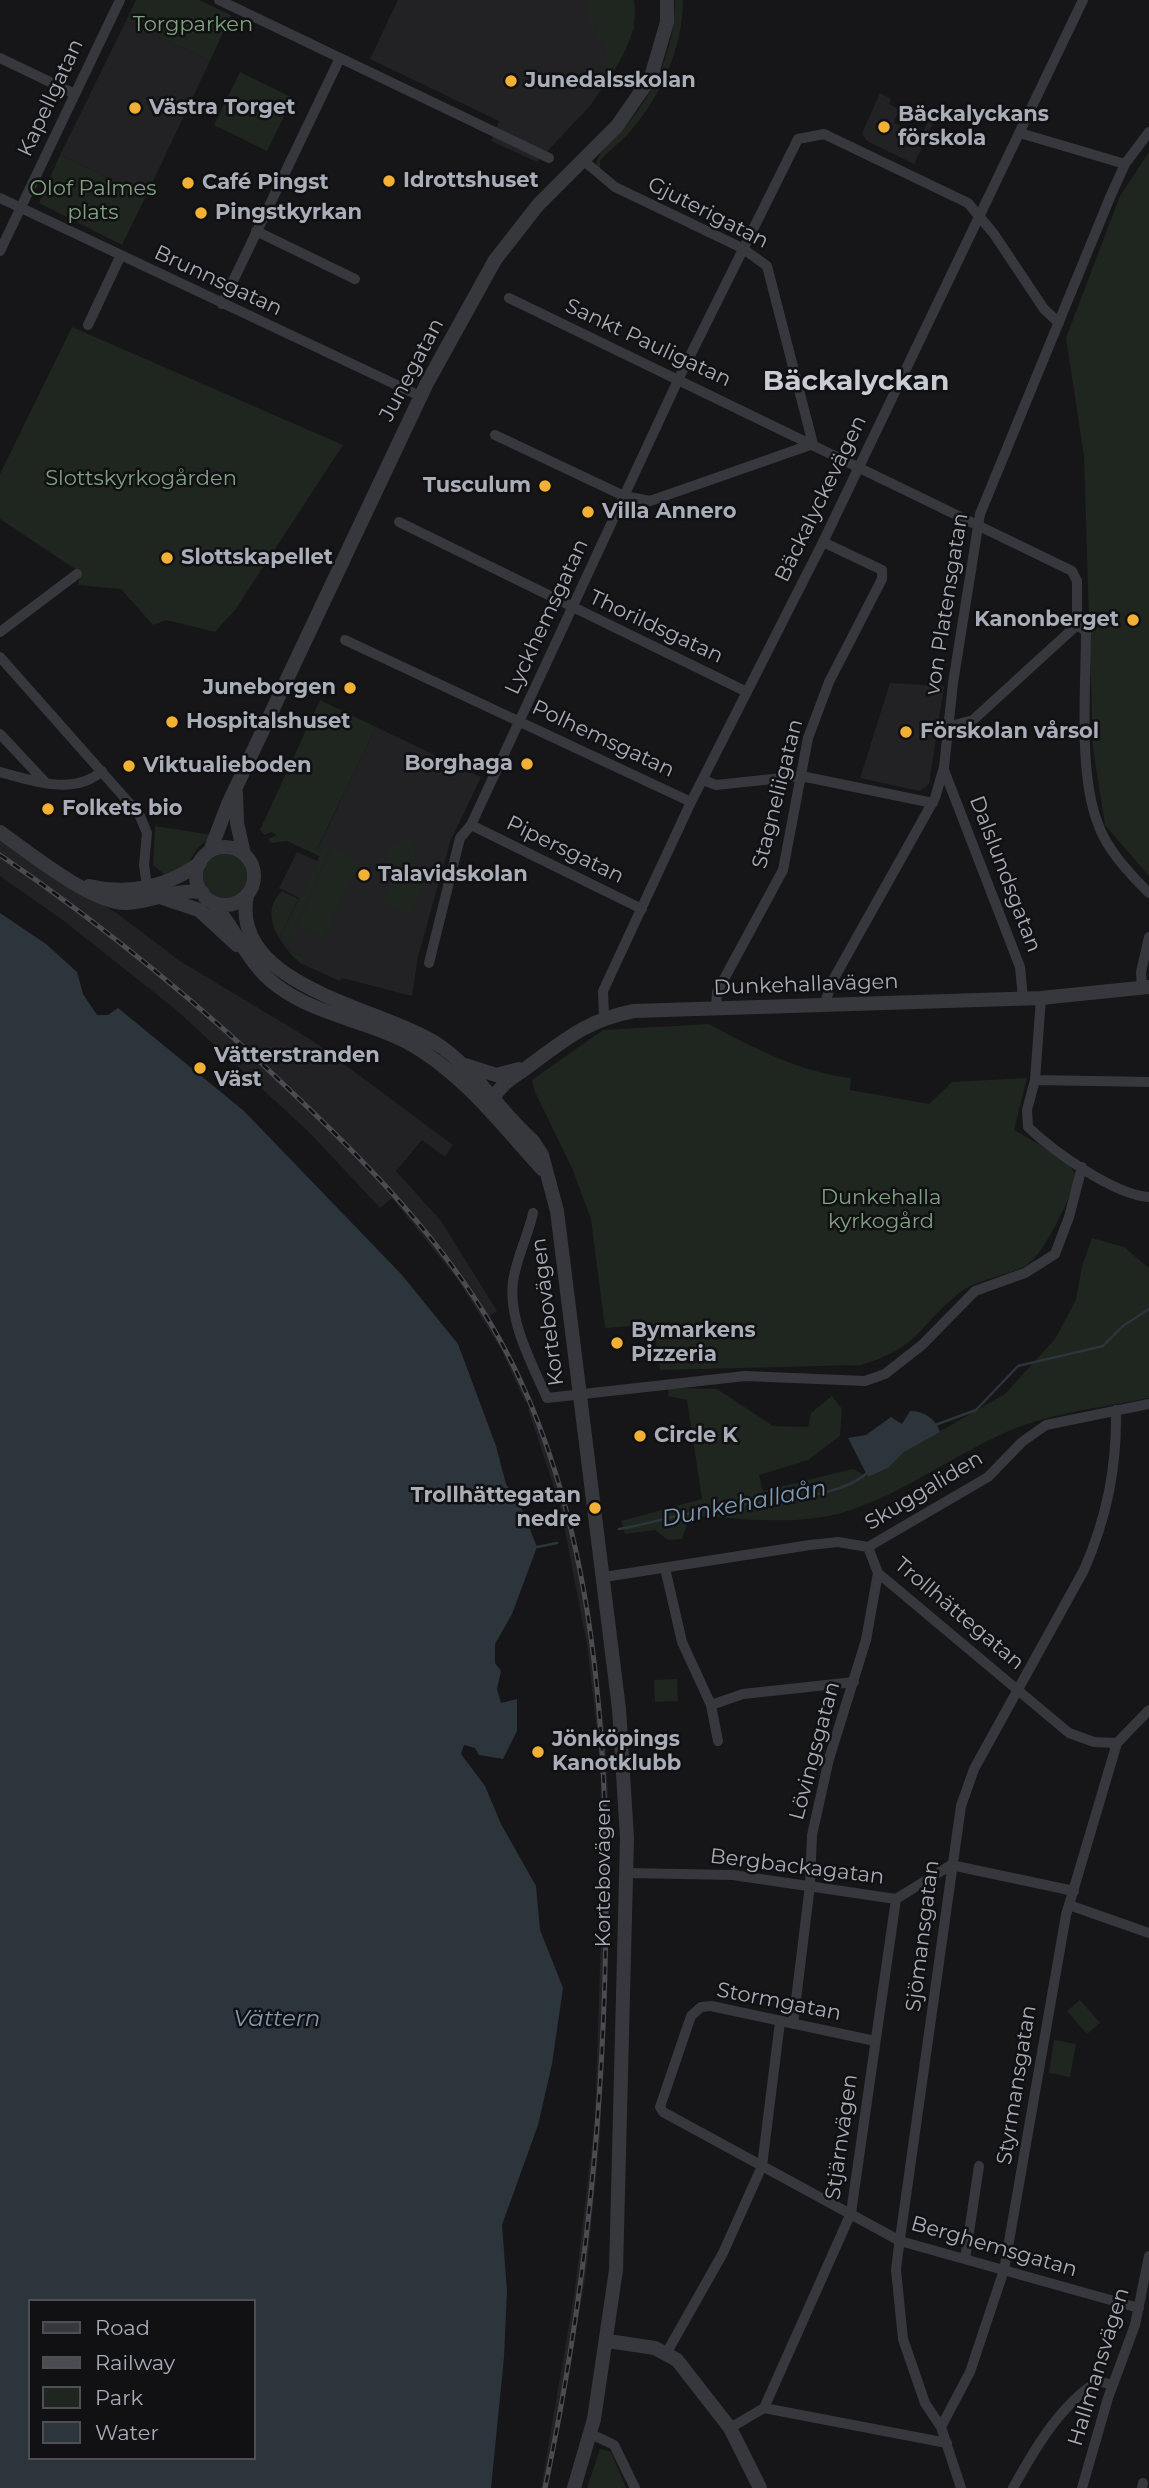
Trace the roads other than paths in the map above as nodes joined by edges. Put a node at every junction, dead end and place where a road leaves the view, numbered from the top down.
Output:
1 (120, 0) edge
2 (219, 0) edge
3 (667, 0) edge
4 (1083, 0) edge
5 (239, 4) edge
6 (0, 58) edge
7 (340, 58) junction
8 (75, 93) junction
9 (1149, 132) edge
10 (1020, 133) junction
11 (549, 158) dead end
12 (584, 161) junction
13 (1125, 164) junction
14 (0, 198) edge
15 (20, 208) junction
16 (981, 216) junction
17 (256, 231) junction
18 (742, 248) junction
19 (0, 251) edge
20 (120, 257) junction
21 (355, 279) dead end
22 (509, 298) dead end
23 (222, 304) junction
24 (1059, 323) junction
25 (88, 325) dead end
26 (679, 378) junction
27 (420, 396) junction
28 (495, 435) dead end
29 (813, 444) junction
30 (858, 467) junction
31 (624, 496) junction
32 (399, 522) dead end
33 (978, 525) junction
34 (823, 541) junction
35 (77, 574) dead end
36 (572, 609) junction
37 (1077, 625) junction
38 (0, 632) edge
39 (345, 640) dead end
40 (0, 657) edge
41 (747, 692) junction
42 (519, 720) junction
43 (947, 727) junction
44 (0, 734) edge
45 (943, 767) junction
46 (102, 771) junction
47 (0, 772) edge
48 (802, 776) junction
49 (703, 780) junction
50 (45, 782) junction
51 (236, 792) junction
52 (691, 802) junction
53 (933, 803) junction
54 (471, 825) junction
55 (0, 832) edge
56 (210, 852) junction
57 (244, 854) junction
58 (200, 863) junction
59 (1149, 893) edge
60 (153, 895) junction
61 (247, 895) junction
62 (207, 897) junction
63 (642, 909) junction
64 (1149, 937) edge
65 (242, 948) junction
66 (429, 963) dead end
67 (1145, 988) edge
68 (1023, 998) junction
69 (1041, 998) junction
70 (824, 1005) junction
71 (716, 1009) junction
72 (604, 1017) junction
73 (460, 1063) junction
74 (530, 1066) junction
75 (1035, 1080) junction
76 (1149, 1082) edge
77 (493, 1098) junction
78 (1083, 1167) junction
79 (547, 1175) junction
80 (1149, 1197) edge
81 (533, 1213) dead end
82 (579, 1393) junction
83 (1149, 1404) edge
84 (1116, 1410) junction
85 (868, 1547) junction
86 (665, 1568) junction
87 (878, 1573) junction
88 (604, 1577) junction
89 (854, 1682) junction
90 (1018, 1689) junction
91 (711, 1705) junction
92 (1149, 1710) edge
93 (718, 1741) dead end
94 (1117, 1743) junction
95 (951, 1865) junction
96 (628, 1873) junction
97 (810, 1885) junction
98 (1074, 1891) junction
99 (896, 1899) junction
100 (1069, 1905) junction
101 (1149, 1933) edge
102 (780, 2022) junction
103 (793, 2024) junction
104 (875, 2041) junction
105 (660, 2107) joint
106 (762, 2166) junction
107 (979, 2166) dead end
108 (851, 2213) junction
109 (900, 2241) junction
110 (1149, 2256) edge
111 (965, 2259) junction
112 (1004, 2270) junction
113 (1139, 2308) junction
114 (1135, 2325) junction
115 (1149, 2325) edge
116 (608, 2341) junction
117 (667, 2353) junction
118 (1113, 2385) junction
119 (764, 2408) junction
120 (941, 2427) junction
121 (730, 2428) junction
122 (591, 2434) junction
123 (947, 2443) junction
124 (575, 2488) edge
125 (635, 2488) edge
126 (760, 2488) edge
127 (961, 2488) edge
128 (1013, 2488) edge
129 (1082, 2488) edge

1 - 8 street, Kapellgatan
2 - 5 street
3 - 12 street, Junegatan
4 - 10 street, Bäckalyckevägen
5 - 7 street
6 - 8 street
7 - 11 street
7 - 17 street
8 - 15 street, Kapellgatan
9 - 13 street, von Platensgatan
10 - 13 street
10 - 16 street, Bäckalyckevägen
12 - 18 street, Gjuterigatan
12 - 27 street, Junegatan
13 - 24 street, von Platensgatan
14 - 15 street, Brunnsgatan
15 - 19 street, Kapellgatan
15 - 20 street, Brunnsgatan
16 - 18 street, Lyckhemsgatan
16 - 24 street
16 - 30 street, Bäckalyckevägen
17 - 21 street
17 - 23 street
18 - 26 street, Lyckhemsgatan
18 - 29 street, Gjuterigatan
20 - 23 street, Brunnsgatan
20 - 25 street
22 - 26 street, Sankt Pauligatan
23 - 27 street, Brunnsgatan
24 - 33 street, von Platensgatan
26 - 29 street, Sankt Pauligatan
26 - 31 street, Lyckhemsgatan
27 - 51 street, Junegatan
28 - 31 street
29 - 30 street, Sankt Pauligatan
29 - 31 street
30 - 33 street, Sankt Pauligatan
30 - 34 street, Bäckalyckevägen
31 - 36 street, Lyckhemsgatan
32 - 36 street, Thorildsgatan
33 - 37 street, Sankt Pauligatan
33 - 43 street, von Platensgatan
34 - 41 street, Bäckalyckevägen
34 - 48 street, Stagneliigatan
35 - 38 street
36 - 41 street, Thorildsgatan
36 - 42 street, Lyckhemsgatan
37 - 43 street
37 - 59 street
39 - 42 street, Polhemsgatan
40 - 46 street
41 - 49 street, Bäckalyckevägen
42 - 52 street, Polhemsgatan
42 - 54 street, Lyckhemsgatan
43 - 45 street, von Platensgatan
44 - 50 street
45 - 53 street, von Platensgatan
45 - 68 street, Dalslundsgatan
46 - 50 street
46 - 60 street
47 - 50 street
48 - 49 street, Polhemsgatan
48 - 53 street, Polhemsgatan
48 - 71 street, Stagneliigatan
49 - 52 street, Bäckalyckevägen
51 - 56 street, Junegatan
51 - 57 street, Junegatan
52 - 63 street, Bäckalyckevägen
53 - 70 street, von Platensgatan
54 - 63 street, Pipersgatan
54 - 66 street, Lyckhemsgatan
55 - 60 street
56 - 57 street
56 - 58 street
57 - 61 street
58 - 60 street
58 - 62 street
60 - 62 street
60 - 65 street
61 - 62 street
61 - 73 street, Kortebovägen
62 - 65 street, Kortebovägen
63 - 72 street, Bäckalyckevägen
64 - 67 street
65 - 77 street, Kortebovägen
67 - 69 street, Dunkehallavägen
68 - 69 street, Dunkehallavägen
68 - 70 street, Dunkehallavägen
69 - 75 street
70 - 71 street, Dunkehallavägen
71 - 72 street, Dunkehallavägen
72 - 74 street, Dunkehallavägen
73 - 74 street
73 - 77 street, Kortebovägen
74 - 77 street, Dunkehallavägen
75 - 76 street
75 - 78 street
77 - 79 street, Kortebovägen
77 - 79 street, Kortebovägen
78 - 80 street
78 - 82 street
79 - 82 street, Kortebovägen
81 - 82 street
82 - 88 street, Kortebovägen
83 - 84 street, Skuggaliden
84 - 85 street, Skuggaliden
84 - 90 street, Sjömansgatan
85 - 86 street
85 - 87 street, Trollhättegatan
86 - 88 street
86 - 91 street
87 - 89 street, Lövingsgatan
87 - 90 street, Trollhättegatan
88 - 96 street, Kortebovägen
89 - 91 street
89 - 97 street, Lövingsgatan
90 - 94 street, Trollhättegatan
90 - 95 street, Sjömansgatan
91 - 93 street
92 - 94 street
94 - 98 street, Styrmansgatan
95 - 98 street
95 - 99 street, Bergbackagatan
95 - 109 street, Sjömansgatan
96 - 97 street, Bergbackagatan
96 - 116 street, Kortebovägen
97 - 99 street, Bergbackagatan
97 - 103 street, Lövingsgatan
98 - 100 street, Styrmansgatan
99 - 104 street, Stjärnvägen
100 - 101 street
100 - 112 street, Styrmansgatan
102 - 103 street, Stormgatan
102 - 105 street, Stormgatan
102 - 106 street
103 - 104 street, Stormgatan
104 - 108 street, Stjärnvägen
105 - 106 street, Berghemsgatan
106 - 108 street, Berghemsgatan
106 - 117 street
107 - 111 street
108 - 109 street, Berghemsgatan
108 - 119 street, Stjärnvägen
109 - 111 street, Berghemsgatan
109 - 120 street, Sjömansgatan
110 - 113 street, Hallmansvägen
111 - 112 street, Berghemsgatan
112 - 113 street, Berghemsgatan
112 - 120 street, Styrmansgatan
113 - 114 street, Hallmansvägen
114 - 115 street
114 - 118 street, Hallmansvägen
116 - 117 street
116 - 122 street, Kortebovägen
117 - 121 street
118 - 128 street
118 - 129 street, Hallmansvägen
119 - 121 street
119 - 123 street
120 - 123 street, Sjömansgatan
121 - 126 street
122 - 124 street, Kortebovägen
122 - 125 street
123 - 127 street, Sjömansgatan

